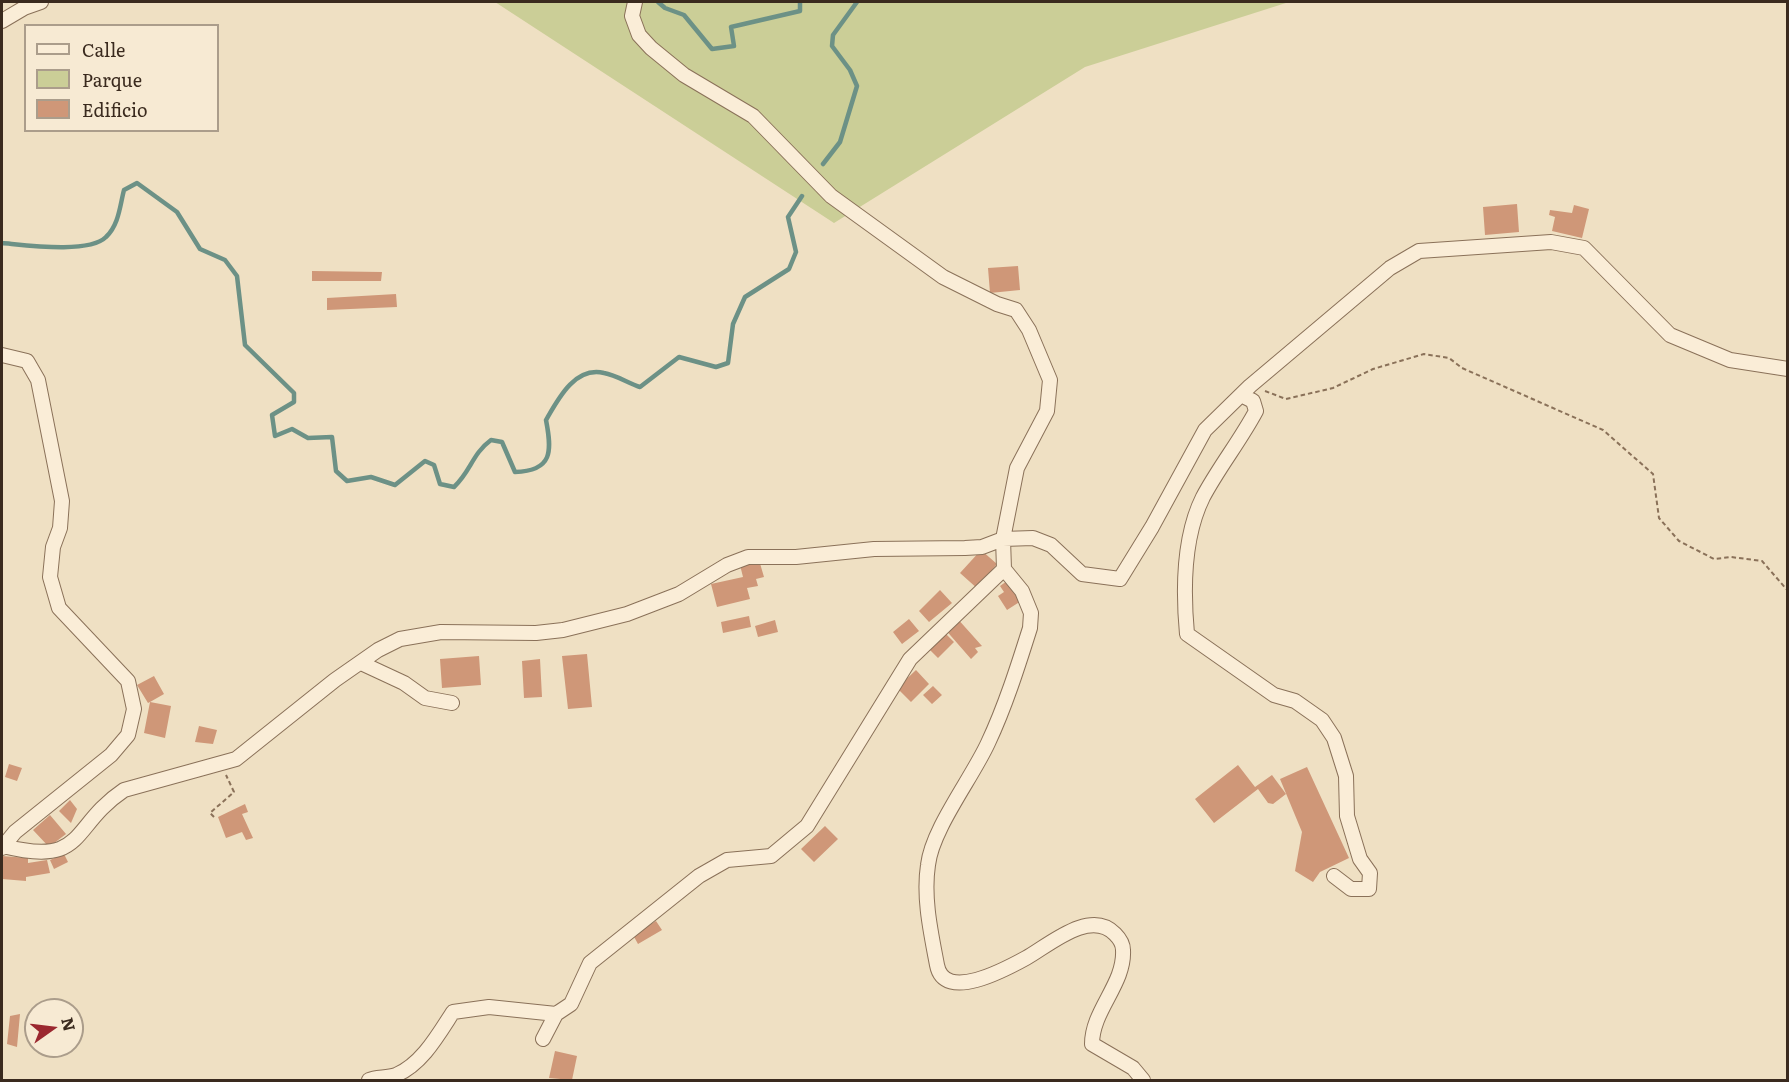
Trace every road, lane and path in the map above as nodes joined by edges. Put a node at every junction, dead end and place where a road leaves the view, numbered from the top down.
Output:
1 (41, 2) edge
2 (635, 2) edge
3 (2, 21) edge
4 (2, 355) edge
5 (1788, 369) edge
6 (1245, 390) junction
7 (1003, 539) junction
8 (1004, 569) junction
9 (1788, 591) edge
10 (361, 663) junction
11 (452, 703) dead end
12 (223, 764) junction
13 (214, 817) dead end
14 (2, 847) edge
15 (1334, 876) dead end
16 (556, 1014) junction
17 (543, 1040) dead end
18 (369, 1080) edge
19 (1143, 1080) edge

1 - 3 street
2 - 7 street
4 - 14 street
5 - 6 street
6 - 7 street
6 - 9 path
6 - 15 street
7 - 8 street
7 - 10 street
8 - 16 street
8 - 19 street
10 - 11 street
10 - 12 street
12 - 13 path
12 - 14 street
16 - 17 street
16 - 18 street

